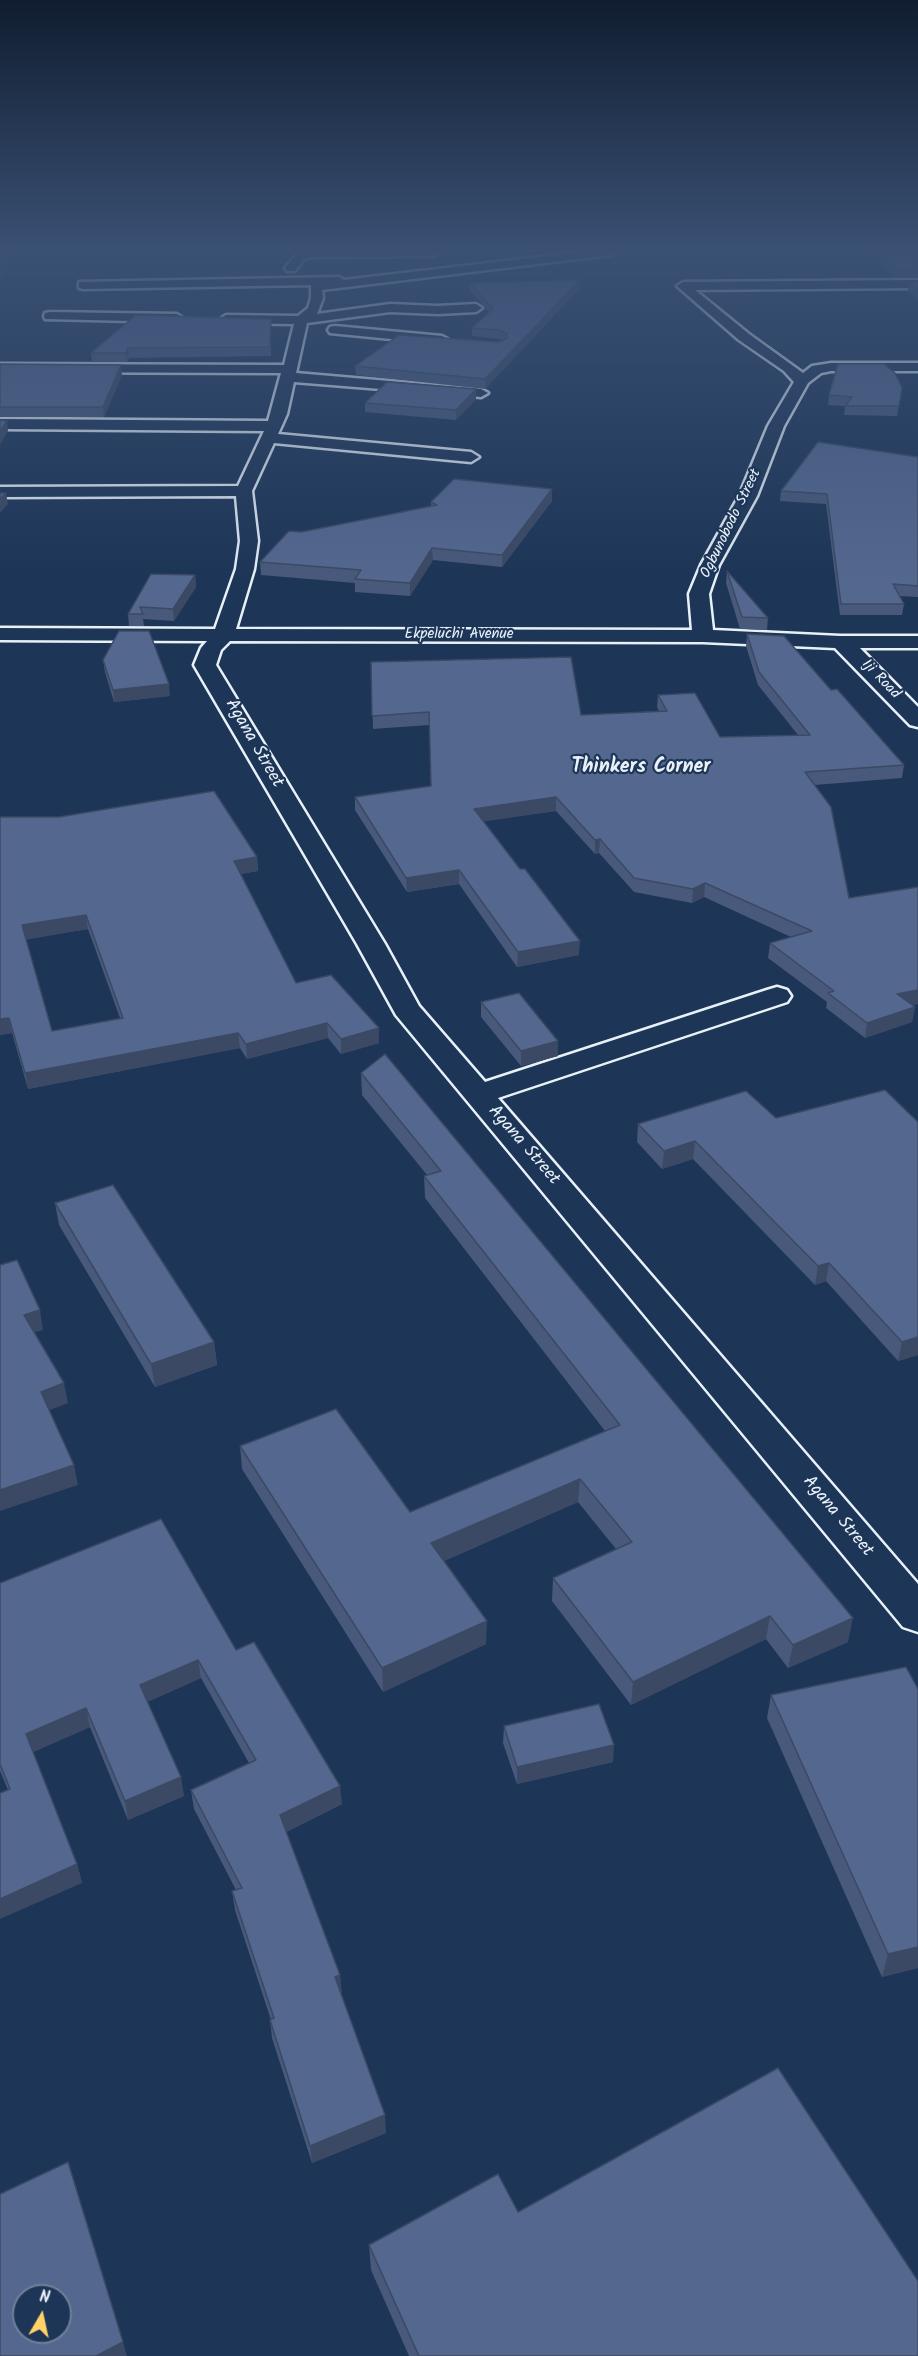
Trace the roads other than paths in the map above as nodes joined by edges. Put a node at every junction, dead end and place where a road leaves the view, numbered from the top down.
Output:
1 (291, 362) edge
2 (780, 362) edge
3 (918, 367) edge
4 (0, 368) edge
5 (288, 373) junction
6 (802, 381) junction
7 (481, 393) edge
8 (0, 424) edge
9 (271, 432) junction
10 (471, 457) dead end
11 (244, 491) junction
12 (0, 492) edge
13 (0, 634) edge
14 (223, 636) junction
15 (703, 636) junction
16 (840, 642) junction
17 (918, 642) edge
18 (918, 720) edge
19 (777, 996) dead end
20 (478, 1094) junction
21 (918, 1616) edge

1 - 5 street
2 - 6 street
3 - 6 street
4 - 5 street
5 - 7 street
5 - 9 street
6 - 15 street, Ogbunobodo Street
8 - 9 street
9 - 10 street
9 - 11 street
11 - 12 street
11 - 14 street
13 - 14 street, Ekpeluchi Avenue
14 - 15 street, Ekpeluchi Avenue
14 - 20 street, Agana Street
15 - 16 street, Ekpeluchi Avenue
16 - 17 street, Ekpeluchi Avenue
16 - 18 street, Iji Road
19 - 20 street
20 - 21 street, Agana Street

